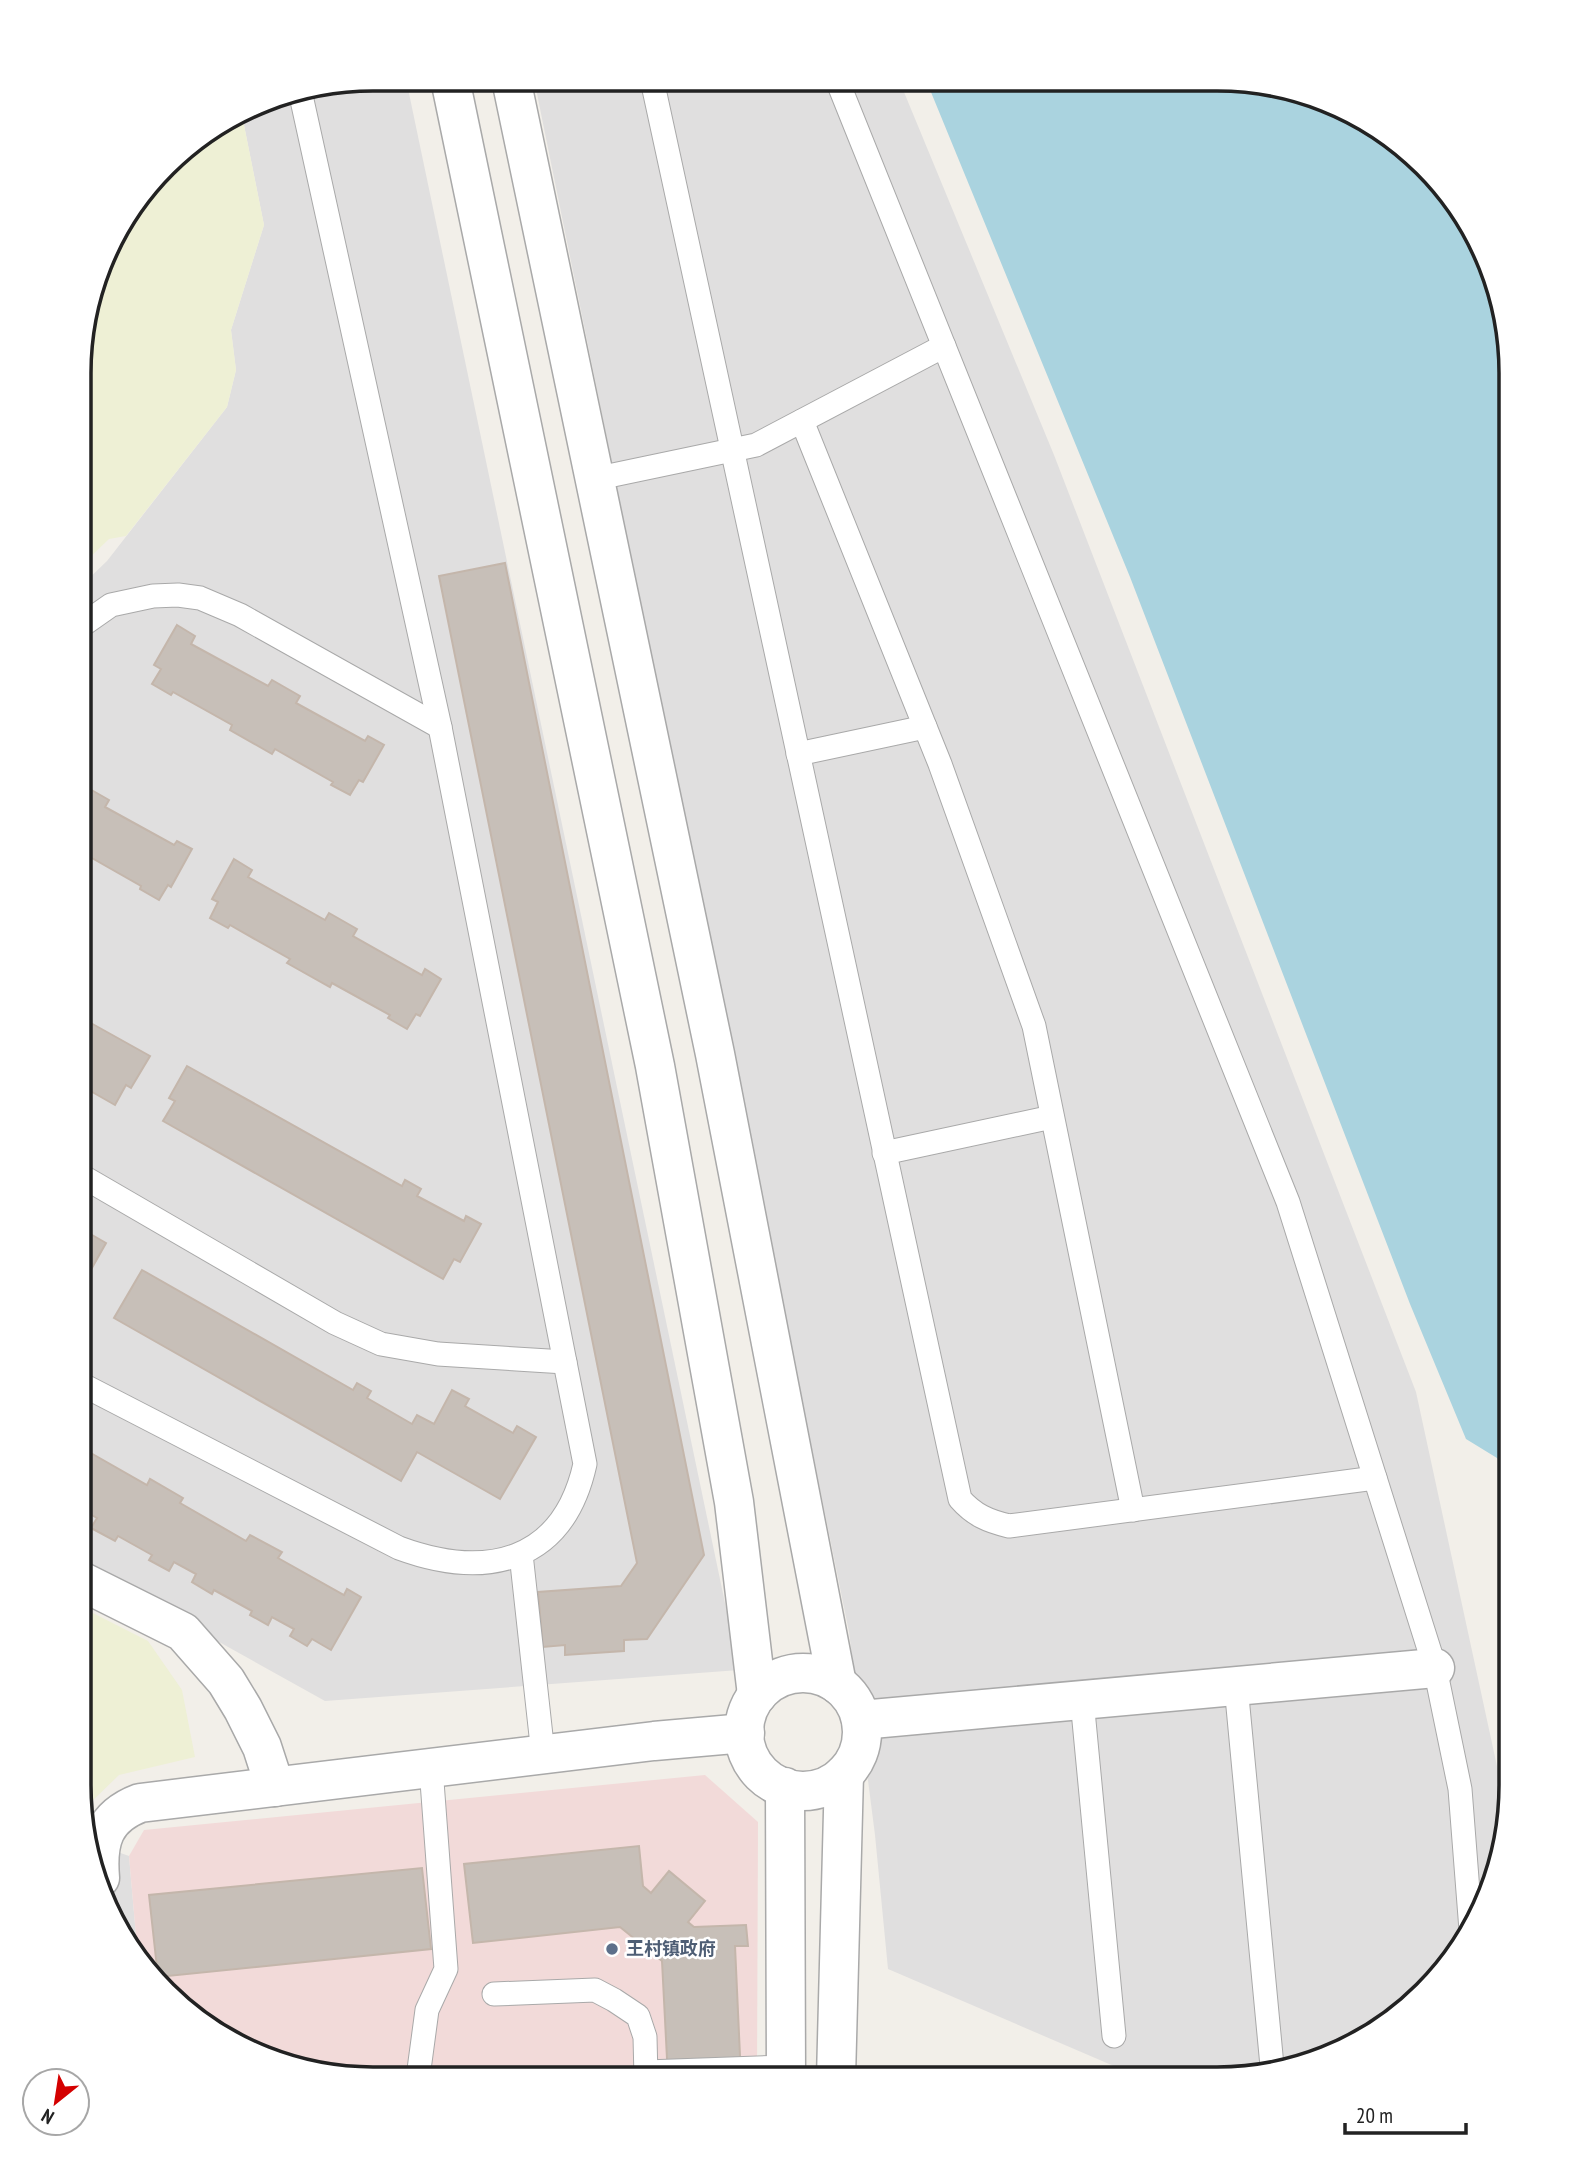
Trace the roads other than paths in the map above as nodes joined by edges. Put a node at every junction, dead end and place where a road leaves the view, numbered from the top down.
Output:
1 (452, 91) edge
2 (513, 91) edge
3 (654, 91) edge
4 (841, 91) edge
5 (302, 100) edge
6 (944, 346) junction
7 (802, 421) junction
8 (732, 449) junction
9 (594, 479) junction
10 (91, 619) edge
11 (440, 727) junction
12 (925, 727) junction
13 (798, 754) junction
14 (1052, 1117) junction
15 (884, 1153) junction
16 (91, 1181) edge
17 (565, 1362) junction
18 (91, 1389) edge
19 (1375, 1478) junction
20 (1133, 1510) junction
21 (521, 1554) junction
22 (91, 1586) edge
23 (1435, 1668) junction
24 (837, 1684) junction
25 (1236, 1686) junction
26 (757, 1695) junction
27 (1082, 1700) junction
28 (862, 1720) junction
29 (745, 1733) junction
30 (543, 1754) junction
31 (431, 1768) junction
32 (844, 1774) junction
33 (275, 1787) junction
34 (785, 1787) junction
35 (100, 1854) edge
36 (1470, 1911) edge
37 (494, 1994) dead end
38 (1114, 2036) dead end
39 (1272, 2062) edge
40 (419, 2067) edge
41 (646, 2067) edge
42 (786, 2067) edge
43 (836, 2067) edge

1 - 26 street
2 - 9 street
3 - 8 lane
4 - 6 lane
5 - 11 lane
6 - 7 lane
6 - 19 lane
7 - 8 lane
7 - 12 lane
8 - 9 lane
8 - 13 lane
9 - 24 street
10 - 11 lane
11 - 17 lane
12 - 13 lane
12 - 14 lane
13 - 15 lane
14 - 15 lane
14 - 20 lane
15 - 20 lane
16 - 17 lane
17 - 21 lane
18 - 21 lane
19 - 20 lane
19 - 23 lane
21 - 30 lane
22 - 33 street
23 - 25 street
23 - 36 lane
24 - 26 street
24 - 28 street
25 - 27 street
25 - 39 lane
26 - 29 street
27 - 28 street
27 - 38 lane
28 - 32 street
29 - 30 street
29 - 34 street
30 - 31 street
31 - 33 street
31 - 40 lane
32 - 34 street
32 - 43 street
33 - 35 street
34 - 42 street
37 - 41 lane

